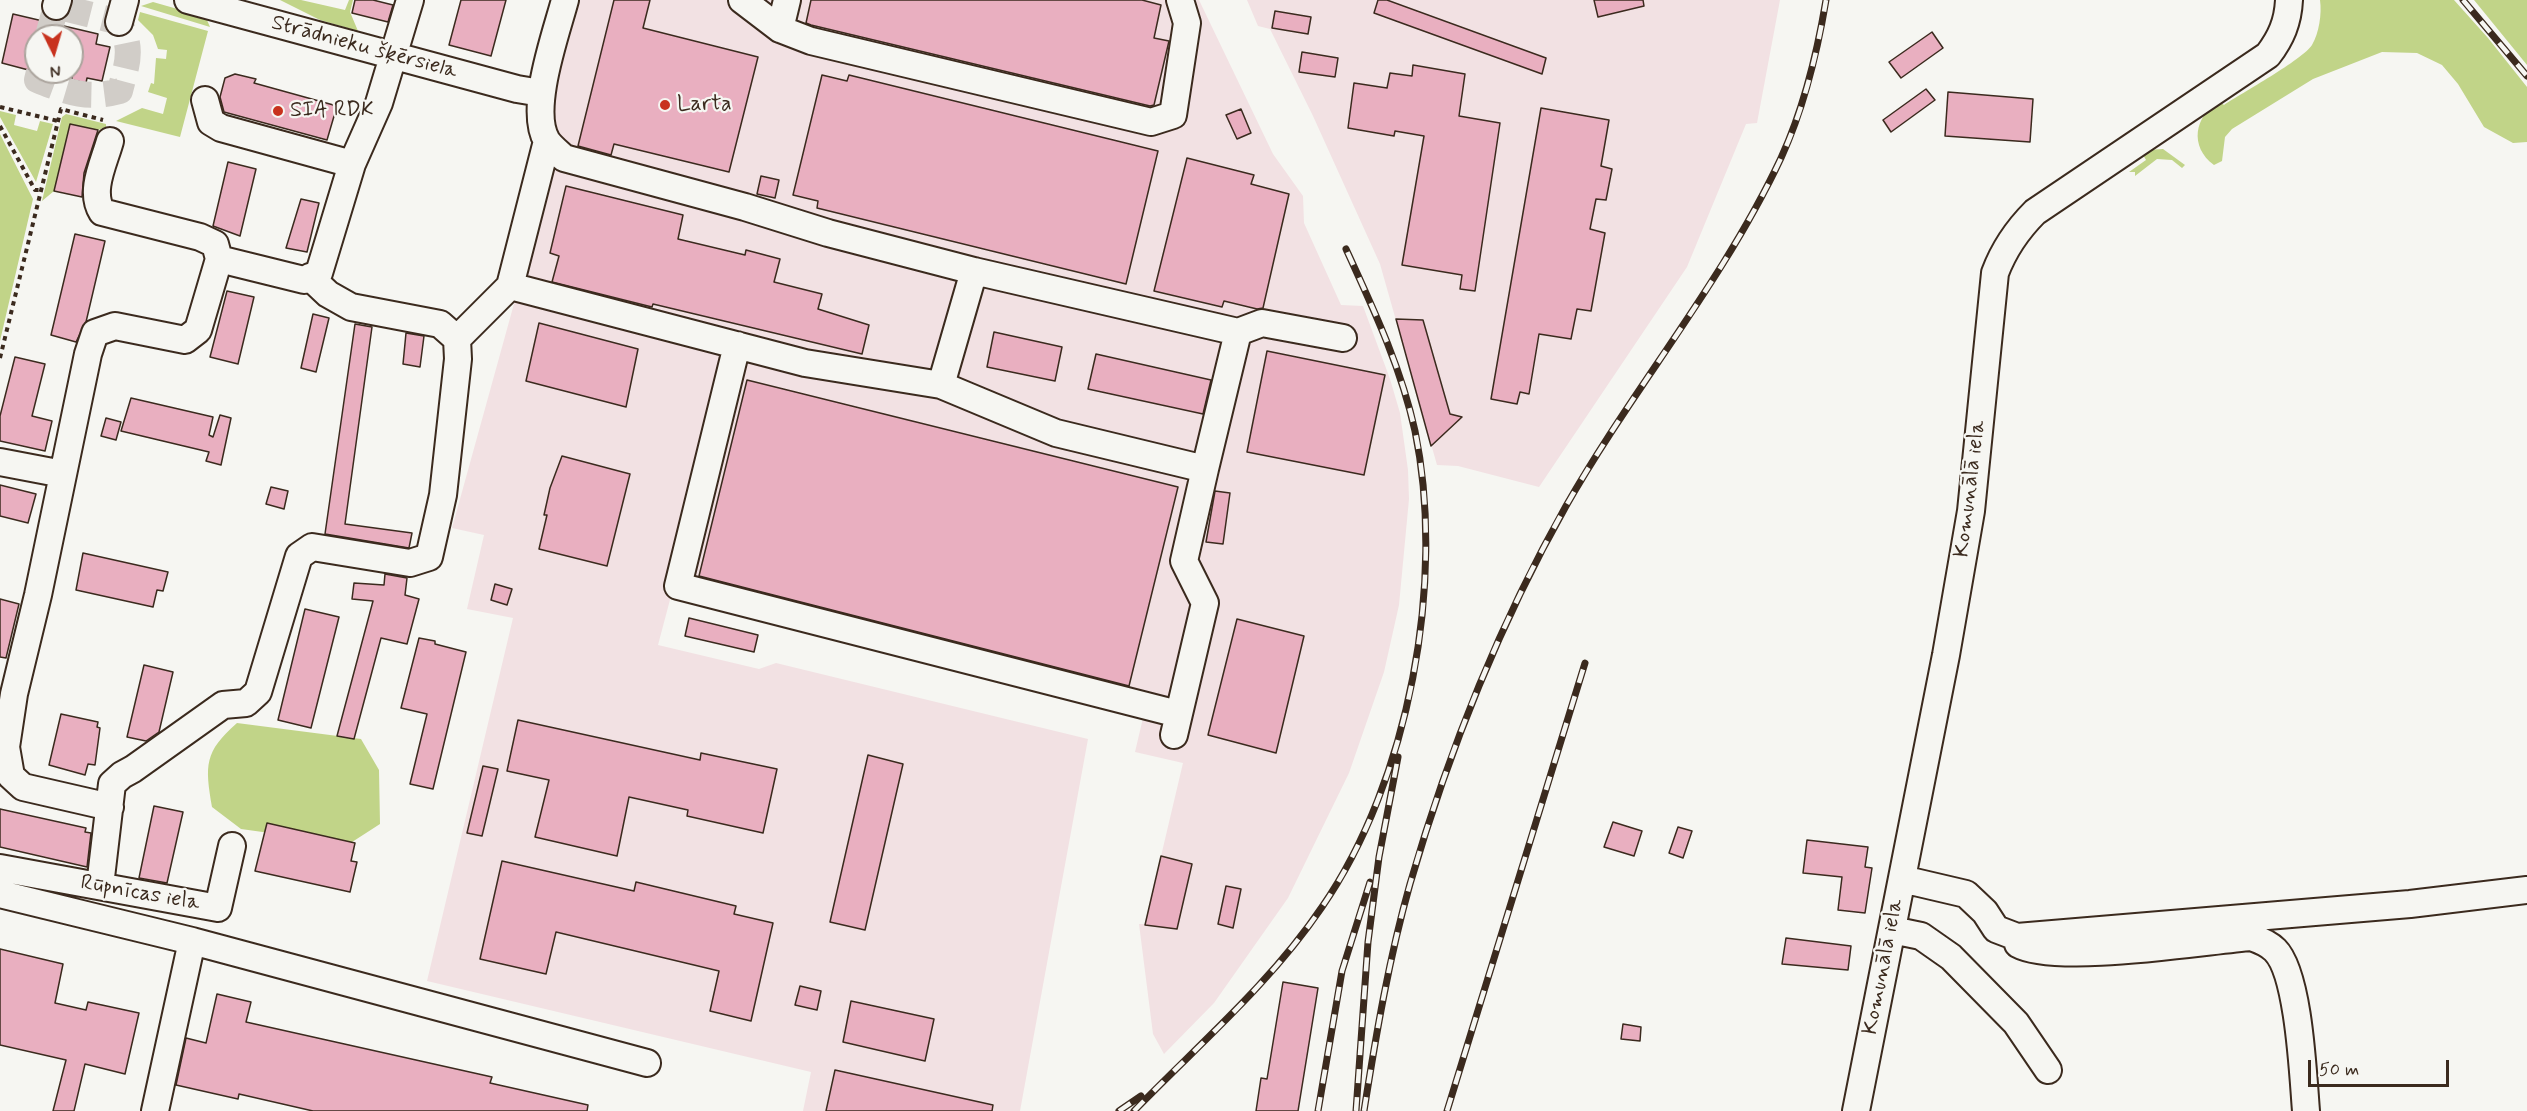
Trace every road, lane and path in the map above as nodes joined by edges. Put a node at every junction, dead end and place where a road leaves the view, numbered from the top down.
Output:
1 (188, 0) edge
2 (410, 0) edge
3 (565, 0) edge
4 (742, 0) edge
5 (788, 0) edge
6 (1180, 0) edge
7 (2289, 0) edge
8 (235, 7) edge
9 (780, 29) junction
10 (394, 55) junction
11 (541, 93) junction
12 (205, 100) dead end
13 (0, 107) edge
14 (58, 122) junction
15 (0, 126) edge
16 (112, 132) joint
17 (547, 141) junction
18 (352, 164) junction
19 (40, 190) junction
20 (219, 259) junction
21 (974, 272) junction
22 (310, 277) junction
23 (510, 286) junction
24 (1238, 332) junction
25 (1342, 338) dead end
26 (457, 339) junction
27 (737, 345) junction
28 (0, 358) edge
29 (941, 385) junction
30 (0, 462) edge
31 (1205, 469) junction
32 (63, 474) junction
33 (3, 746) edge
34 (110, 807) junction
35 (232, 846) dead end
36 (0, 868) edge
37 (1902, 879) junction
38 (100, 886) junction
39 (2527, 890) edge
40 (0, 894) edge
41 (1892, 930) junction
42 (2017, 937) junction
43 (192, 941) junction
44 (647, 1063) dead end
45 (2048, 1070) dead end
46 (155, 1111) edge
47 (1856, 1111) edge
48 (2306, 1111) edge

1 - 8 street, Strādnieku šķērsiela
2 - 10 street
3 - 11 street
4 - 9 street
5 - 9 street
6 - 9 street
7 - 37 street, Komunālā iela
8 - 10 street, Strādnieku šķērsiela
10 - 11 street, Strādnieku šķērsiela
10 - 18 street
11 - 17 street
12 - 18 street
13 - 14 path
14 - 16 path
14 - 19 path
15 - 19 path
16 - 20 street
17 - 21 street
17 - 23 street
18 - 22 street
19 - 28 path
20 - 22 street
20 - 32 street
21 - 24 street
21 - 29 street
22 - 26 street
23 - 26 street
23 - 27 street
24 - 25 street
24 - 31 street
26 - 34 street
27 - 29 street
27 - 31 street
29 - 31 street
30 - 32 street
32 - 33 street
33 - 34 street
34 - 38 street
35 - 38 street, Rūpnīcas iela
36 - 38 street, Rūpnīcas iela
37 - 41 street, Komunālā iela
37 - 42 street
39 - 42 street
40 - 43 street
41 - 45 street
41 - 47 street, Komunālā iela
42 - 48 street
43 - 44 street
43 - 46 street

